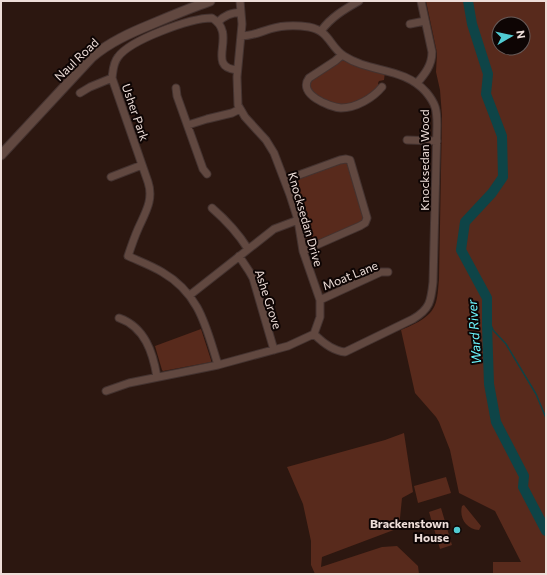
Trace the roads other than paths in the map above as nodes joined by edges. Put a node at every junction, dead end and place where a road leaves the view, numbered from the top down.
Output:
1 (210, 1) edge
2 (240, 1) edge
3 (359, 1) edge
4 (421, 1) edge
5 (241, 12) junction
6 (426, 21) junction
7 (218, 22) junction
8 (410, 24) dead end
9 (321, 31) junction
10 (241, 36) junction
11 (342, 55) junction
12 (237, 70) junction
13 (112, 78) junction
14 (417, 83) junction
15 (382, 87) dead end
16 (176, 88) dead end
17 (80, 93) dead end
18 (240, 109) junction
19 (188, 125) junction
20 (407, 140) dead end
21 (437, 141) junction
22 (1, 155) edge
23 (142, 165) junction
24 (207, 174) dead end
25 (111, 177) dead end
26 (285, 180) junction
27 (212, 208) dead end
28 (298, 220) junction
29 (248, 249) junction
30 (303, 251) junction
31 (239, 256) junction
32 (388, 272) dead end
33 (190, 295) junction
34 (320, 300) junction
35 (119, 318) dead end
36 (314, 334) junction
37 (274, 350) junction
38 (218, 365) junction
39 (157, 377) junction
40 (106, 391) dead end

1 - 22 main road, Naul Road
2 - 5 street
3 - 9 street
4 - 6 street
5 - 7 street
5 - 10 street
6 - 8 street
6 - 14 street
7 - 12 street
7 - 13 street, Usher Park
9 - 10 street
9 - 11 street, Knocksedan Wood
10 - 12 street
11 - 14 street, Knocksedan Wood
11 - 15 street
12 - 18 street
13 - 17 street
13 - 23 street, Usher Park
14 - 21 street, Knocksedan Wood
16 - 19 street
18 - 19 street
18 - 26 street, Knocksedan Drive
19 - 24 street
20 - 21 street
21 - 36 street, Knocksedan Wood
23 - 25 street
23 - 33 street, Usher Park
26 - 28 street, Knocksedan Drive
26 - 30 street
27 - 29 street
28 - 29 street
28 - 30 street, Knocksedan Drive
29 - 31 street
30 - 34 street, Knocksedan Drive
31 - 33 street
31 - 37 street, Ashe Grove
32 - 34 street, Moat Lane
33 - 38 street
34 - 36 street, Knocksedan Drive
35 - 39 street
36 - 37 street
37 - 38 street
38 - 39 street
39 - 40 street

